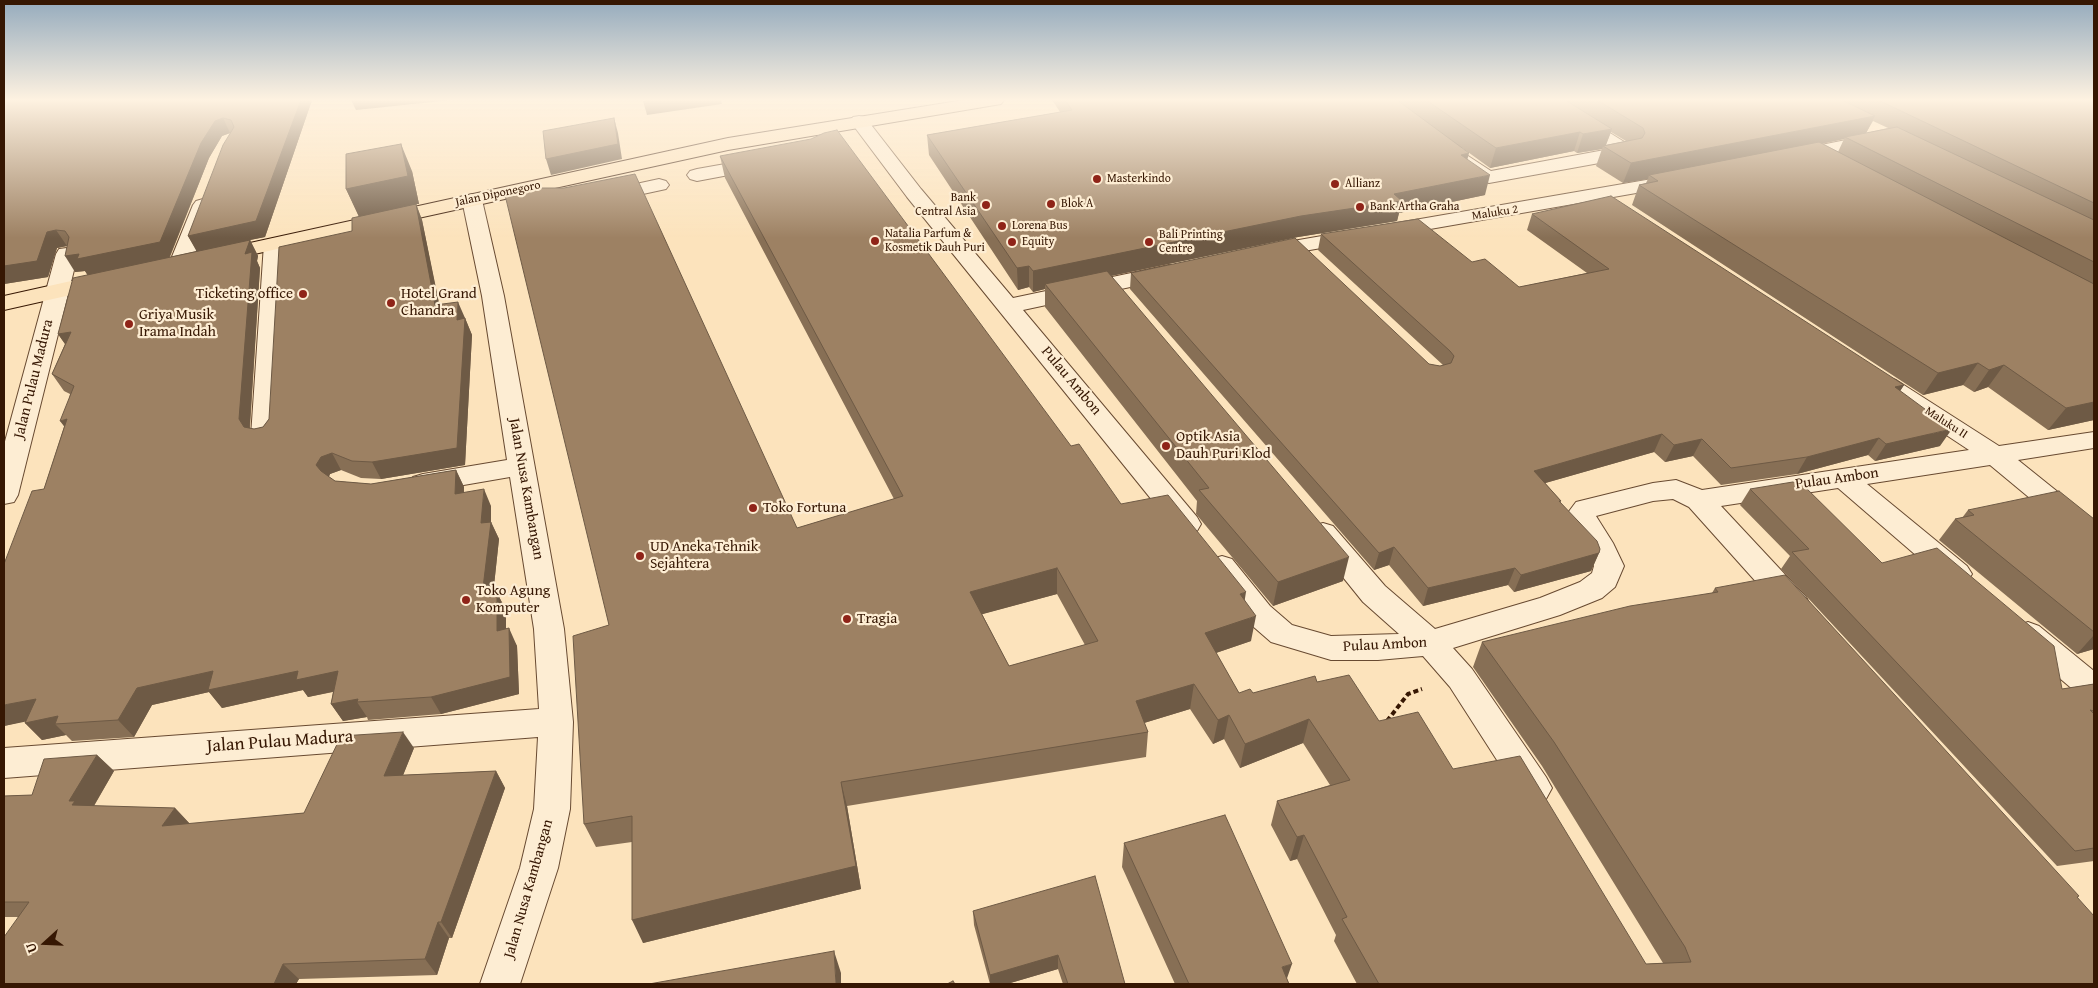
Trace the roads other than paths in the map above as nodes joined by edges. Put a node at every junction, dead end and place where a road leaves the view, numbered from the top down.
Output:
1 (718, 146) edge
2 (878, 146) edge
3 (1443, 146) edge
4 (1618, 146) edge
5 (1848, 146) edge
6 (1812, 153) junction
7 (1783, 159) edge
8 (774, 162) edge
9 (1838, 167) edge
10 (697, 175) dead end
11 (1696, 177) edge
12 (658, 185) dead end
13 (210, 186) edge
14 (508, 192) junction
15 (1600, 196) junction
16 (472, 200) junction
17 (587, 200) edge
18 (547, 203) edge
19 (1625, 212) edge
20 (276, 244) junction
21 (1298, 245) junction
22 (67, 254) edge
23 (1242, 257) edge
24 (1320, 265) edge
25 (171, 266) joint
26 (1186, 269) edge
27 (123, 277) edge
28 (1112, 284) junction
29 (56, 291) junction
30 (4, 303) edge
31 (1008, 306) junction
32 (1132, 307) edge
33 (1872, 374) edge
34 (264, 436) edge
35 (2094, 440) edge
36 (1996, 456) junction
37 (522, 466) junction
38 (1844, 478) junction
39 (400, 487) edge
40 (4, 496) edge
41 (1699, 500) junction
42 (1309, 518) edge
43 (2094, 536) edge
44 (1980, 593) edge
45 (2011, 619) edge
46 (1813, 626) edge
47 (1430, 643) junction
48 (2094, 689) edge
49 (556, 722) junction
50 (4, 763) edge
51 (1552, 819) edge
52 (500, 984) edge

1 - 14 main road, Jalan Diponegoro
2 - 31 street, Pulau Ambon
3 - 4 street
5 - 6 street
6 - 7 street
6 - 9 street
8 - 10 street
11 - 15 street
12 - 17 street
13 - 25 street
14 - 16 main road, Jalan Diponegoro
14 - 18 street
15 - 19 street
15 - 21 street, Maluku 2
16 - 20 main road, Jalan Diponegoro
16 - 37 street, Jalan Nusa Kambangan
20 - 25 main road, Jalan Diponegoro
20 - 34 street
21 - 23 street, Maluku 2
21 - 24 street
22 - 29 street, Jalan Pulau Madura
26 - 28 street
27 - 29 main road
28 - 31 street
28 - 32 street
29 - 30 main road
29 - 40 street, Jalan Pulau Madura
31 - 47 street, Pulau Ambon
33 - 36 street, Maluku II
35 - 36 street, Pulau Ambon
36 - 38 street, Pulau Ambon
36 - 43 street, Maluku II
37 - 39 street
37 - 49 street, Jalan Nusa Kambangan
38 - 41 street, Pulau Ambon
38 - 44 street
41 - 46 street
41 - 47 street, Pulau Ambon
42 - 47 street
45 - 48 street
47 - 51 street
49 - 50 street, Jalan Pulau Madura
49 - 52 street, Jalan Nusa Kambangan

